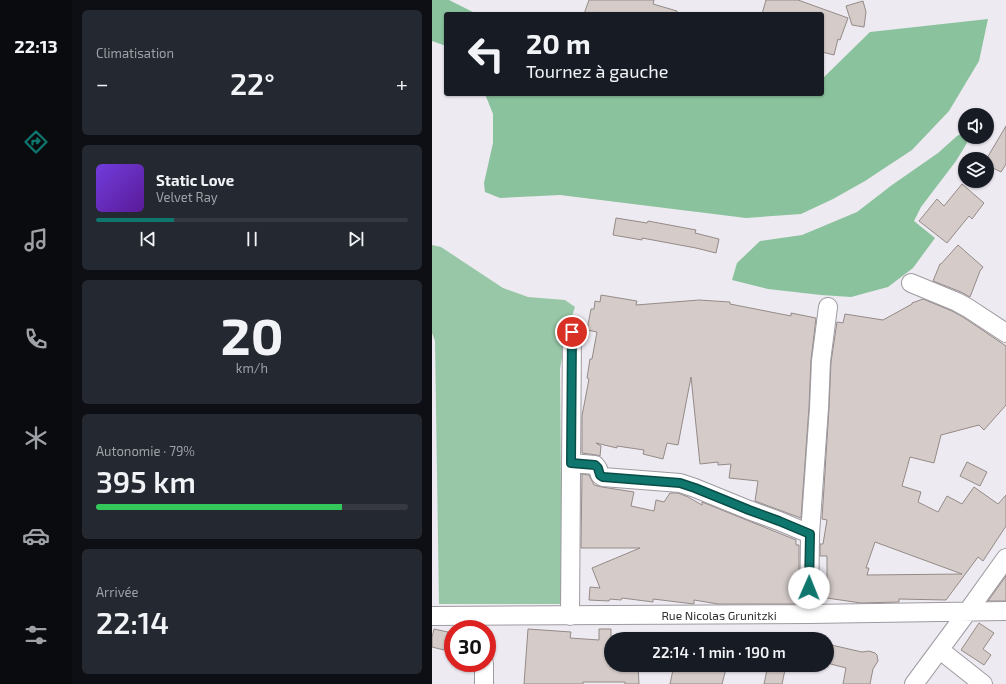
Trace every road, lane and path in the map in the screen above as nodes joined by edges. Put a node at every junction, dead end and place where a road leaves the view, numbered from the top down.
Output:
1 (911, 283) dead end
2 (828, 307) dead end
3 (572, 332) dead end
4 (1006, 333) edge
5 (571, 463) junction
6 (810, 534) junction
7 (1006, 558) edge
8 (968, 611) junction
9 (1006, 611) edge
10 (809, 614) junction
11 (432, 616) edge
12 (570, 616) junction
13 (467, 620) edge
14 (496, 621) edge
15 (940, 650) junction
16 (484, 672) edge
17 (484, 684) edge
18 (914, 684) edge
19 (983, 684) edge

1 - 4 street
2 - 6 street
3 - 5 street
5 - 6 street
5 - 12 street
6 - 10 street
7 - 8 street
8 - 9 street, Rue Nicolas Grunitzki
8 - 10 street, Rue Nicolas Grunitzki
8 - 15 street
10 - 12 street, Rue Nicolas Grunitzki
11 - 13 street, Rue Nicolas Grunitzki
12 - 14 street, Rue Nicolas Grunitzki
15 - 18 street
15 - 19 street
16 - 17 street

